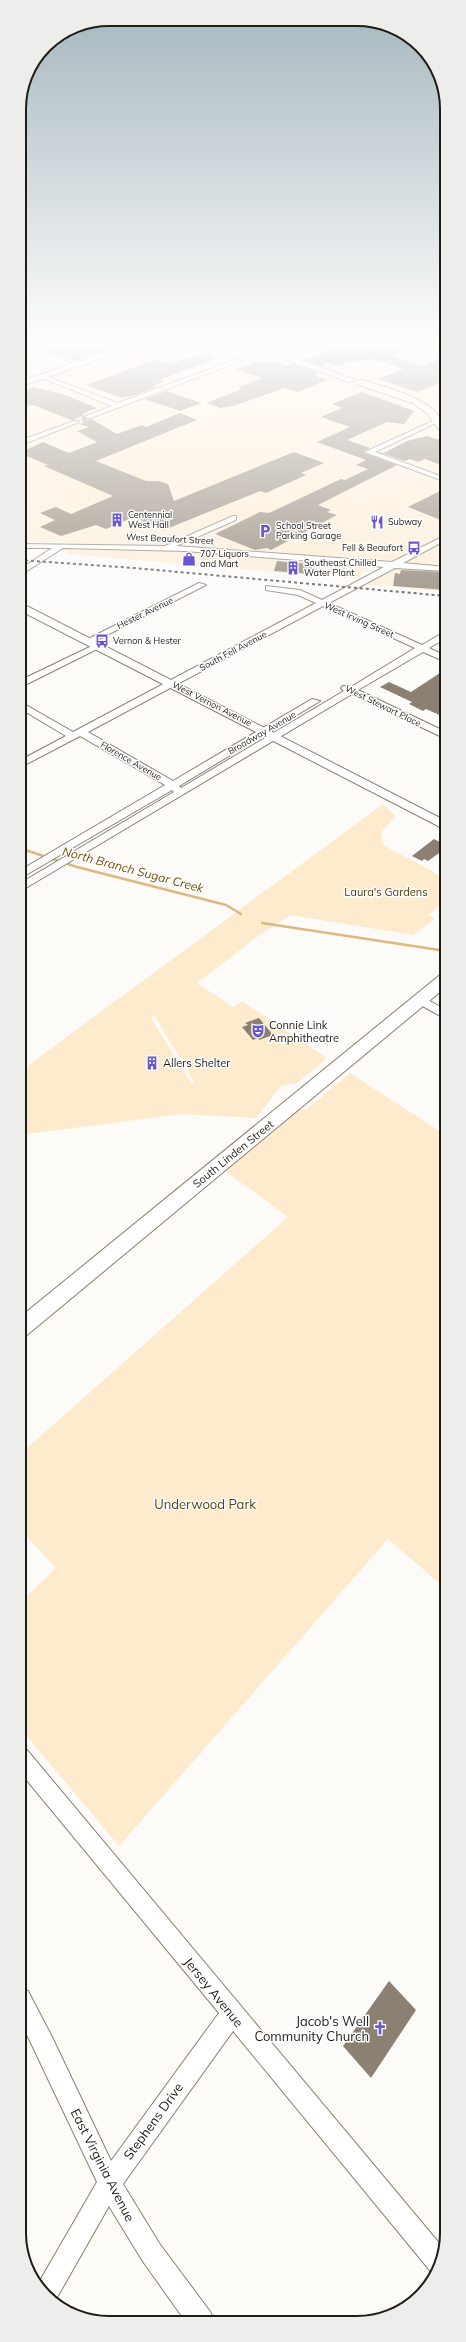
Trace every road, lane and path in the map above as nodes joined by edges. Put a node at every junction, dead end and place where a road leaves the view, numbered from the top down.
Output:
1 (371, 451) edge
2 (440, 478) edge
3 (233, 518) dead end
4 (440, 540) edge
5 (26, 544) edge
6 (26, 546) edge
7 (60, 547) junction
8 (166, 548) junction
9 (394, 565) junction
10 (440, 568) edge
11 (26, 569) edge
12 (202, 585) dead end
13 (269, 588) dead end
14 (323, 604) junction
15 (26, 609) edge
16 (440, 628) edge
17 (440, 638) edge
18 (88, 640) junction
19 (413, 644) junction
20 (99, 646) junction
21 (423, 648) junction
22 (440, 656) edge
23 (26, 682) edge
24 (172, 684) junction
25 (342, 686) junction
26 (352, 691) junction
27 (26, 708) edge
28 (440, 733) edge
29 (77, 734) junction
30 (270, 734) junction
31 (26, 761) edge
32 (177, 789) junction
33 (440, 823) edge
34 (73, 844) junction
35 (85, 850) junction
36 (26, 872) edge
37 (36, 880) junction
38 (26, 885) edge
39 (440, 984) edge
40 (421, 1000) junction
41 (440, 1011) edge
42 (26, 1324) edge
43 (26, 1764) edge
44 (26, 2009) edge
45 (232, 2014) junction
46 (110, 2182) junction
47 (436, 2258) edge
48 (48, 2290) edge
49 (197, 2316) edge

1 - 2 street
3 - 8 street
4 - 9 street, South Fell Avenue
5 - 7 street, West Beaufort Street
6 - 7 street, West Beaufort Street
7 - 8 street, West Beaufort Street
7 - 11 street
8 - 9 street, West Beaufort Street
9 - 10 street, West Beaufort Street
9 - 14 street, South Fell Avenue
12 - 18 street, Hester Avenue
13 - 14 street, West Irving Street
14 - 19 street, West Irving Street
14 - 24 street, South Fell Avenue
15 - 18 main road, West Vernon Avenue
16 - 19 street, Broadway Avenue
17 - 21 street, Broadway Avenue
18 - 20 main road, West Vernon Avenue
19 - 21 street, West Irving Street
19 - 25 street, Broadway Avenue
20 - 23 street
20 - 24 main road, West Vernon Avenue
21 - 22 street, West Irving Street
21 - 26 street, Broadway Avenue
24 - 29 street, South Fell Avenue
24 - 30 main road, West Vernon Avenue
25 - 26 street, West Stewart Place
25 - 30 street, Broadway Avenue
26 - 28 street, West Stewart Place
26 - 30 street, Broadway Avenue
27 - 29 street, Florence Avenue
29 - 31 street, South Fell Avenue
29 - 32 street, Florence Avenue
30 - 32 street, Broadway Avenue
30 - 33 main road, West Vernon Avenue
32 - 34 street, Broadway Avenue
32 - 35 street, Broadway Avenue
34 - 35 street
34 - 36 street, Broadway Avenue
35 - 37 street, Broadway Avenue
36 - 37 street
37 - 38 street
39 - 40 main road, South Linden Street
40 - 41 street
40 - 42 main road, South Linden Street
43 - 45 street, Jersey Avenue
44 - 46 street, East Virginia Avenue
45 - 46 street, Stephens Drive
45 - 47 street, Jersey Avenue
46 - 48 street, Stephens Drive
46 - 49 street, East Virginia Avenue

